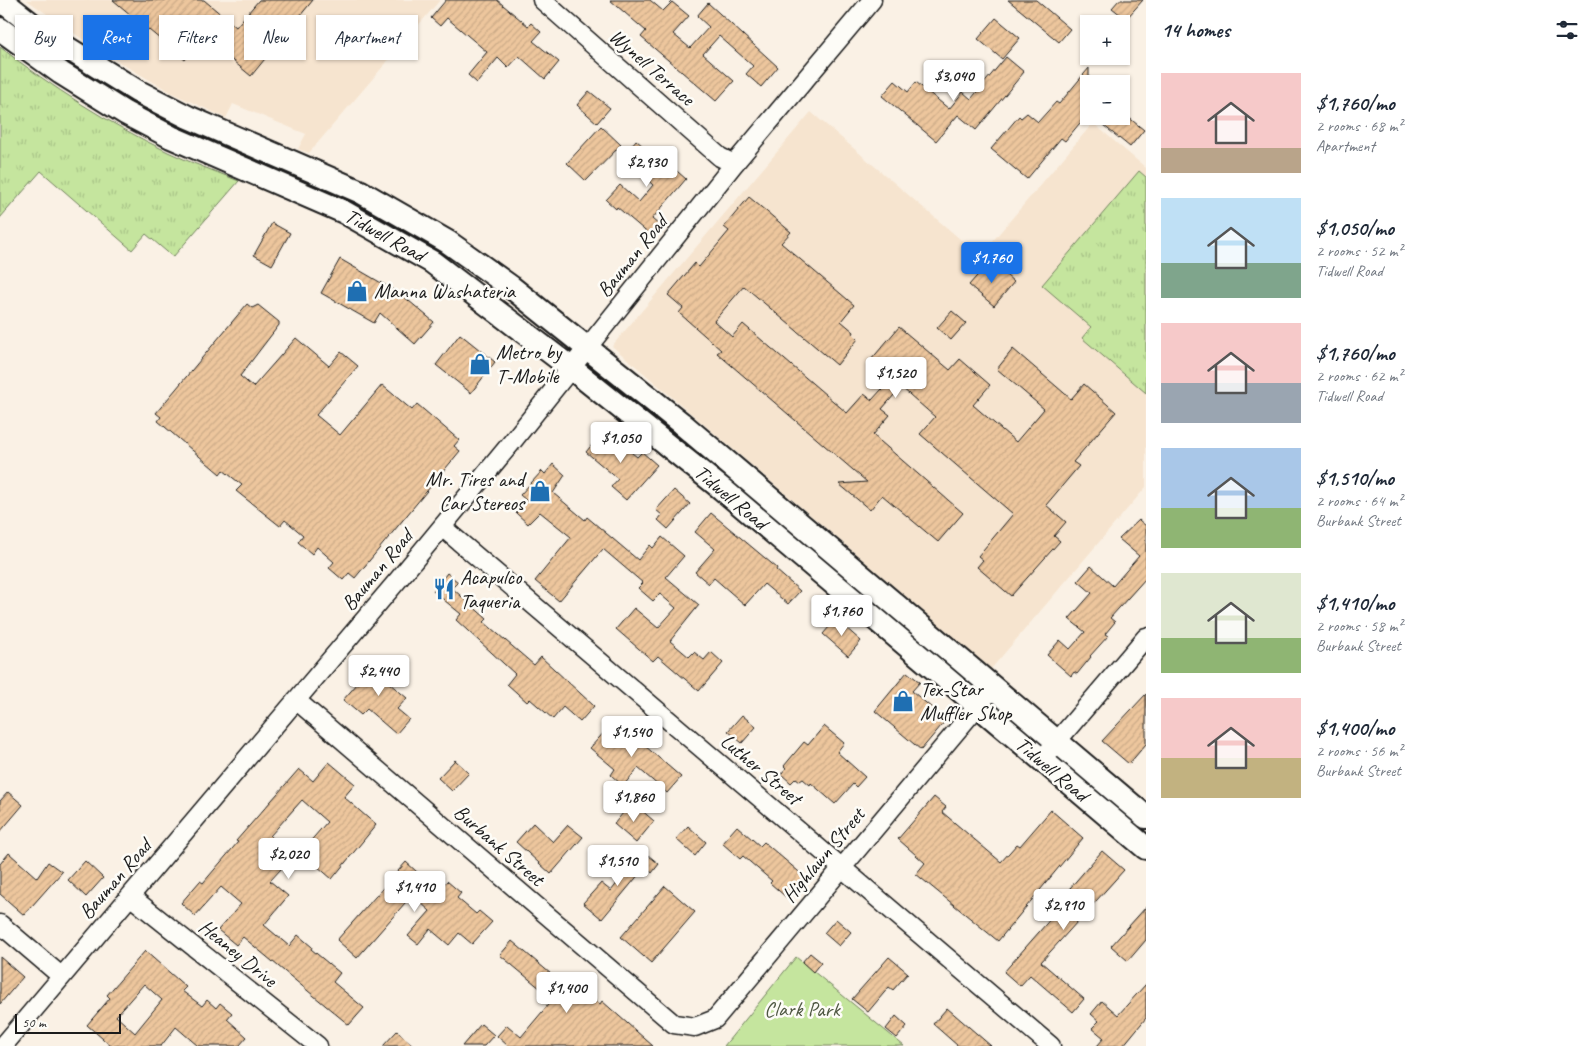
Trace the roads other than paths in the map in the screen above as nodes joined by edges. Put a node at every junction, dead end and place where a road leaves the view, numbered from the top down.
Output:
1 (1, 0) edge
2 (542, 0) edge
3 (872, 0) edge
4 (0, 29) edge
5 (137, 91) junction
6 (125, 112) junction
7 (275, 154) junction
8 (734, 164) junction
9 (257, 175) junction
10 (448, 242) junction
11 (432, 262) junction
12 (586, 348) junction
13 (571, 368) junction
14 (736, 470) junction
15 (722, 489) junction
16 (442, 527) junction
17 (865, 578) junction
18 (848, 596) junction
19 (1146, 637) edge
20 (993, 686) junction
21 (296, 700) junction
22 (977, 706) junction
23 (1057, 740) junction
24 (1041, 760) junction
25 (1146, 818) edge
26 (1146, 848) edge
27 (842, 868) junction
28 (130, 896) junction
29 (0, 924) edge
30 (61, 976) junction
31 (674, 1024) joint
32 (2, 1046) edge
33 (318, 1046) edge
34 (1051, 1046) edge

1 - 5 main road, Tidwell Road
2 - 8 street, Wynell Terrace
3 - 8 street, Bauman Road
4 - 6 main road, Tidwell Road
5 - 6 main road
5 - 7 main road, Tidwell Road
6 - 9 main road, Tidwell Road
7 - 9 main road
7 - 10 main road, Tidwell Road
8 - 12 street, Bauman Road
9 - 11 main road, Tidwell Road
10 - 11 main road
10 - 12 main road, Tidwell Road
11 - 13 main road, Tidwell Road
12 - 13 street, Bauman Road
12 - 14 main road, Tidwell Road
13 - 15 main road, Tidwell Road
13 - 16 street, Bauman Road
14 - 15 main road
14 - 17 main road, Tidwell Road
15 - 18 main road, Tidwell Road
16 - 21 street, Bauman Road
16 - 27 street, Luther Street
17 - 18 main road
17 - 20 main road, Tidwell Road
18 - 22 main road, Tidwell Road
19 - 23 street
20 - 22 street, Highlawn Street
20 - 23 main road, Tidwell Road
21 - 28 street, Bauman Road
21 - 31 street, Burbank Street
22 - 24 main road, Tidwell Road
22 - 27 street, Highlawn Street
23 - 24 street
23 - 25 main road, Tidwell Road
24 - 26 main road, Tidwell Road
27 - 31 street, Highlawn Street
27 - 34 street, Luther Street
28 - 30 street, Bauman Road
28 - 33 street, Heaney Drive
29 - 30 street
30 - 32 street, Bauman Road

